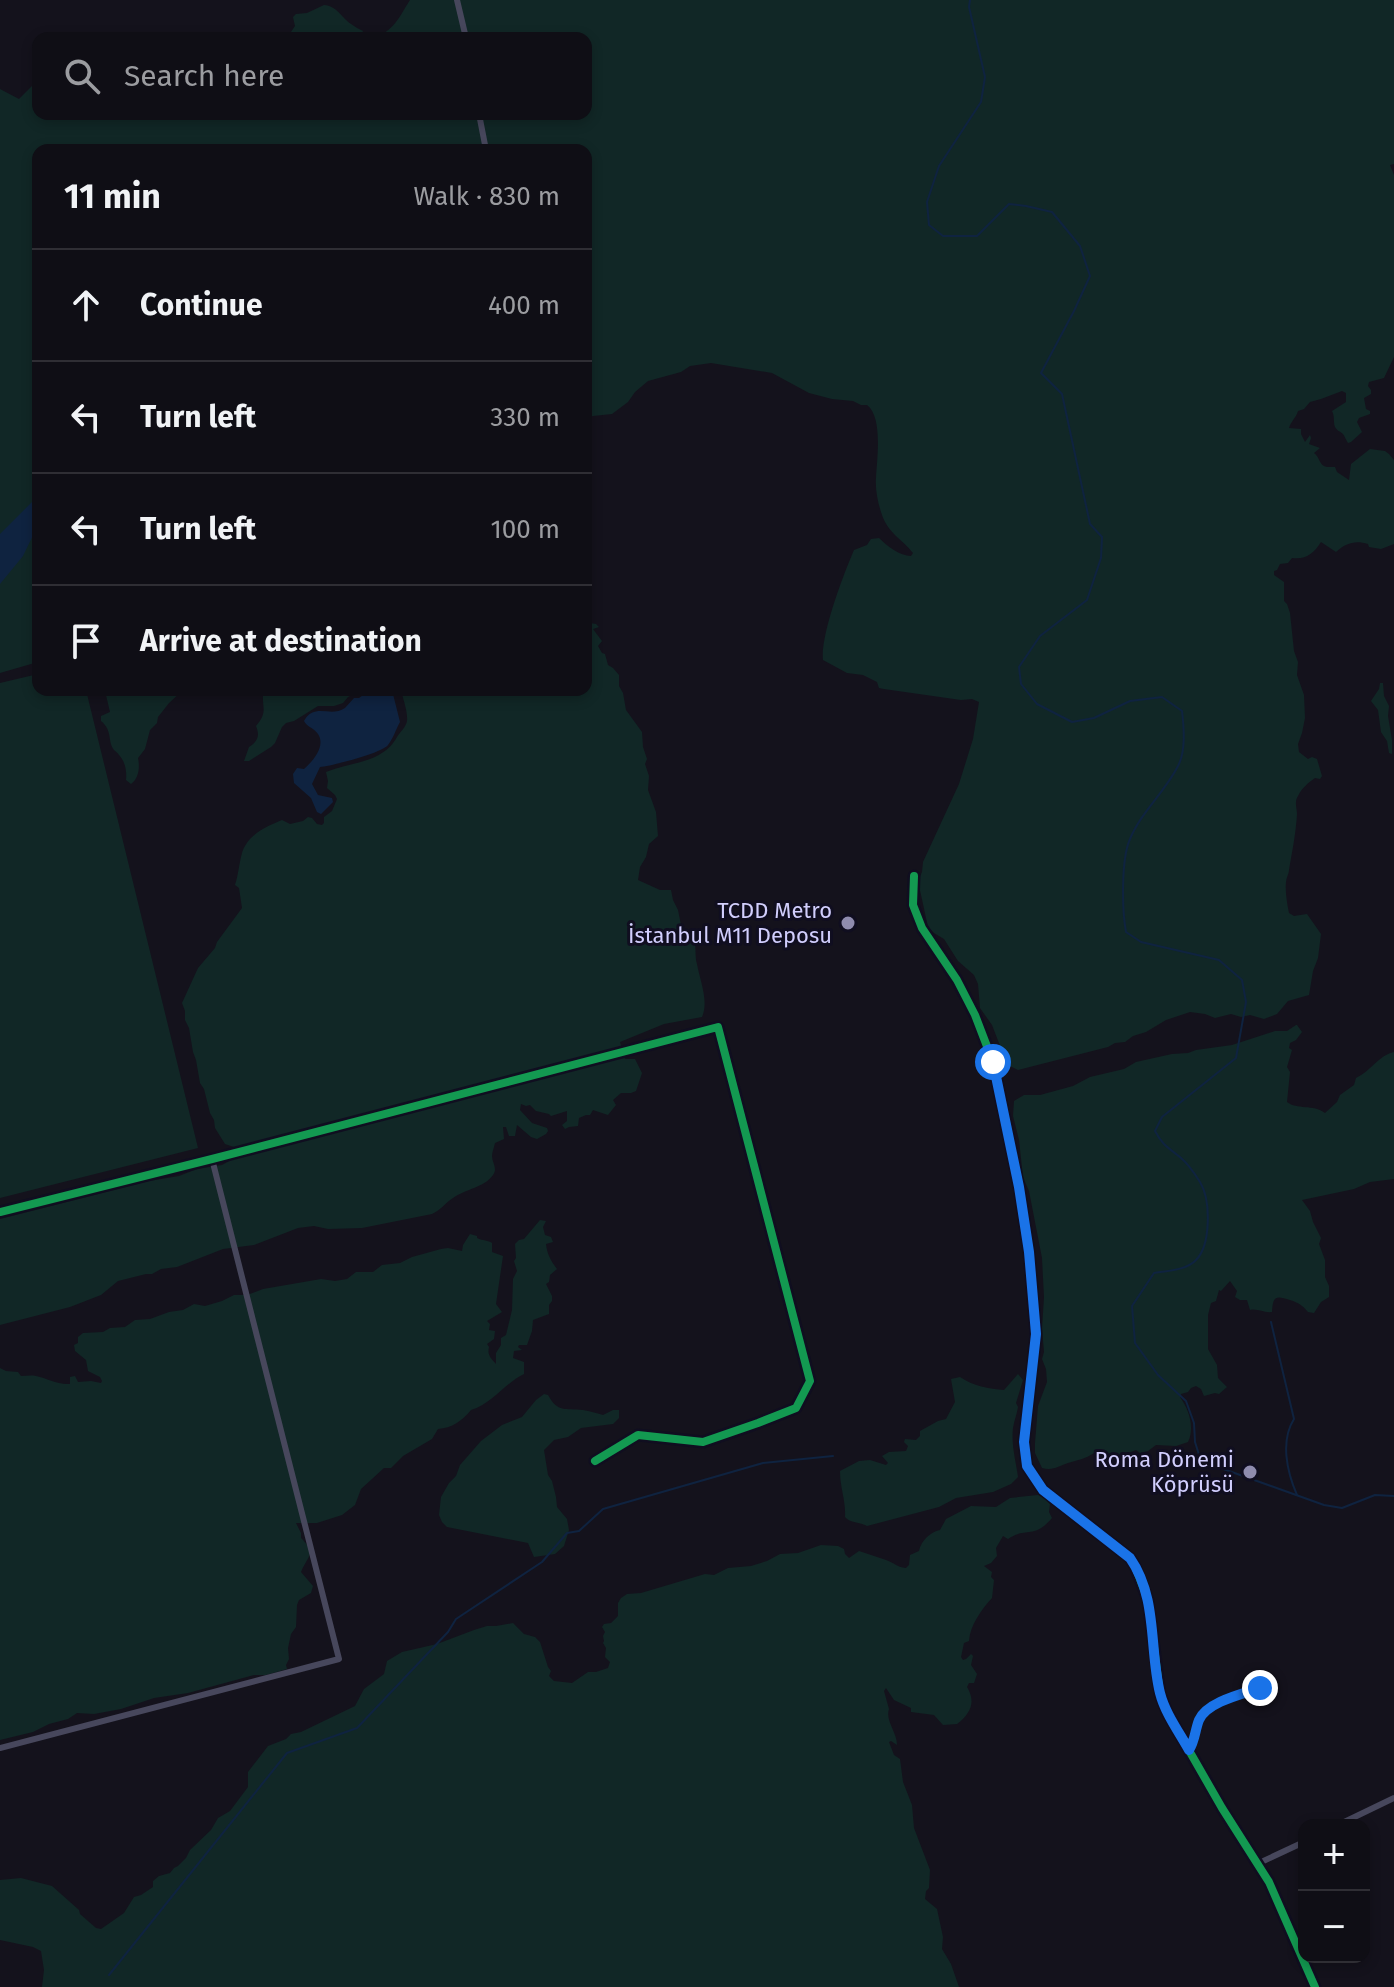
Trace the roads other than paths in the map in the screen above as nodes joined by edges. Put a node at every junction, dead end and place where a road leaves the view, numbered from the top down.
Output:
1 (457, 0) edge
2 (465, 32) edge
3 (480, 120) edge
4 (485, 144) edge
5 (914, 876) dead end
6 (212, 1159) junction
7 (0, 1212) edge
8 (595, 1461) dead end
9 (1260, 1688) dead end
10 (0, 1748) edge
11 (1189, 1750) junction
12 (1394, 1798) edge
13 (1350, 1819) edge
14 (1298, 1845) edge
15 (1257, 1864) junction
16 (1315, 1987) edge

1 - 2 street
3 - 4 street
5 - 11 street
6 - 7 street
6 - 8 street
6 - 10 street
9 - 11 street
11 - 15 street
12 - 13 street
14 - 15 street
15 - 16 street

